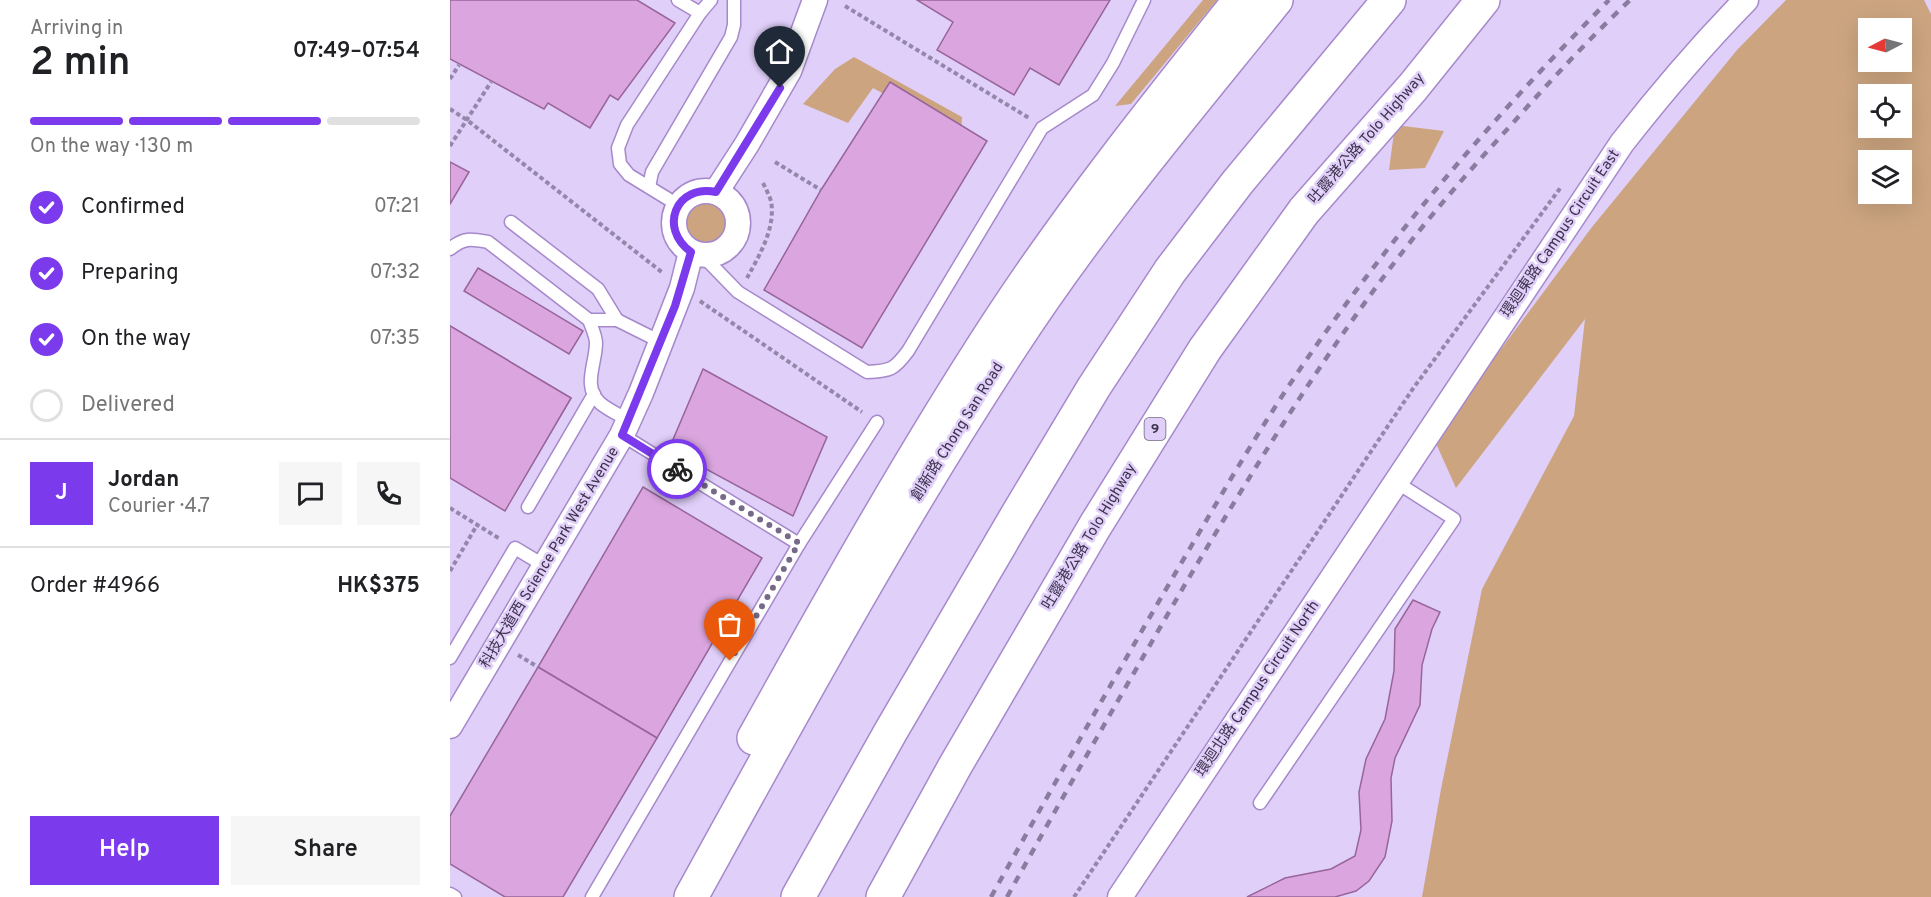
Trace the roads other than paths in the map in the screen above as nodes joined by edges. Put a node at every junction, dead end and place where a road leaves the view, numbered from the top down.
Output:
1 (678, 0) edge
2 (711, 0) edge
3 (734, 0) edge
4 (815, 0) edge
5 (1144, 0) edge
6 (1240, 0) edge
7 (1276, 0) edge
8 (1389, 0) edge
9 (1483, 0) edge
10 (1746, 0) edge
11 (700, 14) junction
12 (650, 187) junction
13 (716, 192) junction
14 (678, 205) junction
15 (511, 222) dead end
16 (450, 249) edge
17 (696, 254) junction
18 (589, 320) junction
19 (617, 320) junction
20 (661, 342) junction
21 (594, 394) junction
22 (877, 422) dead end
23 (626, 428) junction
24 (1396, 482) junction
25 (528, 507) dead end
26 (799, 543) junction
27 (545, 566) junction
28 (450, 658) edge
29 (452, 719) edge
30 (1260, 803) dead end
31 (450, 894) edge
32 (454, 897) edge
33 (592, 897) edge
34 (665, 897) edge
35 (691, 897) edge
36 (798, 897) edge
37 (883, 897) edge
38 (1120, 897) edge

1 - 11 lane
2 - 11 lane
3 - 12 lane
4 - 13 street
5 - 17 lane
6 - 34 main road, 創新路 Chong San Road
7 - 35 main road, 創新路 Chong San Road
8 - 36 main road
9 - 37 main road, 吐露港公路 Tolo Highway / 9
10 - 24 street, 環迴東路 Campus Circuit East
11 - 12 lane
12 - 14 lane
13 - 14 street
13 - 17 street
14 - 17 street
15 - 19 lane
16 - 18 lane
17 - 20 street, 科技大道西 Science Park West Avenue
18 - 19 lane
18 - 21 lane
19 - 20 lane
20 - 23 street, 科技大道西 Science Park West Avenue
21 - 23 lane
21 - 25 lane
22 - 26 lane
23 - 26 lane
23 - 27 street, 科技大道西 Science Park West Avenue
24 - 30 lane
24 - 38 street, 環迴北路 Campus Circuit North
26 - 33 lane
27 - 28 lane
27 - 29 street, 科技大道西 Science Park West Avenue
31 - 32 lane

